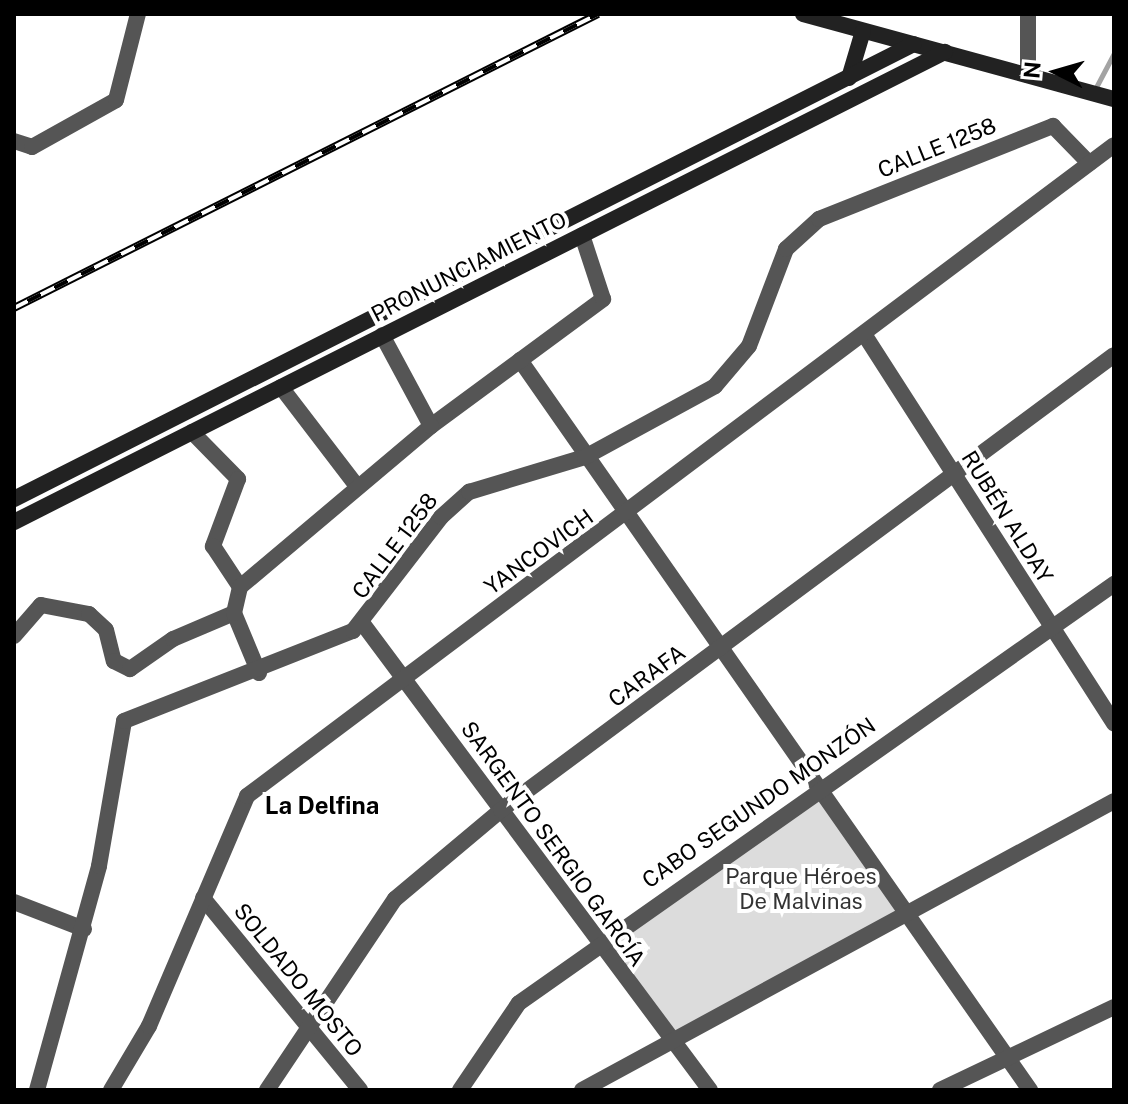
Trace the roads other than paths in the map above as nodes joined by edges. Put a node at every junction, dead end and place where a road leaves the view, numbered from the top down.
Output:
1 (138, 14) edge
2 (803, 14) edge
3 (1028, 14) edge
4 (863, 31) junction
5 (914, 44) junction
6 (945, 52) junction
7 (1028, 75) junction
8 (849, 79) junction
9 (1114, 99) edge
10 (14, 141) edge
11 (1114, 145) edge
12 (1089, 163) junction
13 (582, 235) junction
14 (864, 334) junction
15 (382, 335) junction
16 (1114, 355) edge
17 (520, 360) junction
18 (281, 387) junction
19 (431, 426) junction
20 (192, 432) junction
21 (585, 457) junction
22 (954, 474) junction
23 (356, 485) junction
24 (14, 499) edge
25 (625, 517) junction
26 (14, 522) edge
27 (1114, 584) edge
28 (240, 587) junction
29 (234, 613) junction
30 (363, 624) junction
31 (1052, 629) junction
32 (14, 636) edge
33 (726, 645) junction
34 (259, 673) junction
35 (403, 677) junction
36 (1114, 724) edge
37 (818, 788) junction
38 (1114, 801) edge
39 (501, 810) junction
40 (203, 898) junction
41 (14, 902) edge
42 (906, 913) junction
43 (84, 929) junction
44 (597, 943) junction
45 (1114, 1007) edge
46 (306, 1026) junction
47 (671, 1040) junction
48 (1007, 1056) junction
49 (37, 1090) edge
50 (111, 1090) edge
51 (267, 1090) edge
52 (360, 1090) edge
53 (460, 1090) edge
54 (582, 1090) edge
55 (710, 1090) edge
56 (940, 1090) edge
57 (1030, 1090) edge

1 - 10 street
2 - 4 main road
3 - 7 street
4 - 5 main road
4 - 8 main road
5 - 6 main road
5 - 8 main road, PRONUNCIAMIENTO
6 - 7 main road
6 - 13 main road, PRONUNCIAMIENTO
7 - 9 main road
8 - 24 main road, PRONUNCIAMIENTO
11 - 12 street, YANCOVICH
12 - 14 street, YANCOVICH
12 - 21 street, CALLE 1258
13 - 15 main road, PRONUNCIAMIENTO
13 - 17 street
14 - 22 street, RUBÉN ALDAY
14 - 25 street, YANCOVICH
15 - 18 main road, PRONUNCIAMIENTO
15 - 19 street
16 - 22 street, CARAFA
17 - 19 street
17 - 21 street
18 - 20 main road, PRONUNCIAMIENTO
18 - 23 street
19 - 23 street
20 - 26 main road, PRONUNCIAMIENTO
20 - 28 street
21 - 25 street
21 - 30 street, CALLE 1258
22 - 31 street, RUBÉN ALDAY
22 - 33 street, CARAFA
23 - 28 street
25 - 33 street
25 - 35 street, YANCOVICH
27 - 31 street, CABO SEGUNDO MONZÓN
28 - 29 street
29 - 32 street
29 - 34 street
30 - 34 street, CALLE 1258
30 - 35 street, SARGENTO SERGIO GARCÍA
31 - 36 street, RUBÉN ALDAY
31 - 37 street, CABO SEGUNDO MONZÓN
33 - 37 street
33 - 39 street, CARAFA
34 - 43 street, CALLE 1258
35 - 39 street, SARGENTO SERGIO GARCÍA
35 - 40 street, YANCOVICH
37 - 42 street
37 - 44 street, CABO SEGUNDO MONZÓN
38 - 42 street
39 - 44 street, SARGENTO SERGIO GARCÍA
39 - 46 street, CARAFA
40 - 46 street, SOLDADO MOSTO
40 - 50 street, YANCOVICH
41 - 43 street
42 - 47 street
42 - 48 street
43 - 49 street, CALLE 1258
44 - 47 street, SARGENTO SERGIO GARCÍA
44 - 53 street, CABO SEGUNDO MONZÓN
45 - 48 street
46 - 51 street, CARAFA
46 - 52 street, SOLDADO MOSTO
47 - 54 street
47 - 55 street, SARGENTO SERGIO GARCÍA
48 - 56 street
48 - 57 street

